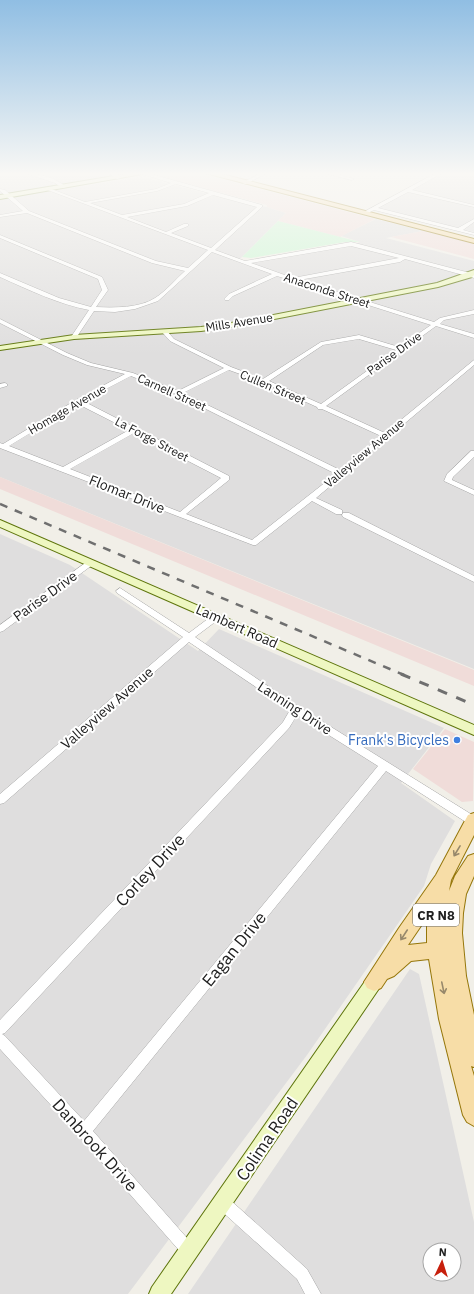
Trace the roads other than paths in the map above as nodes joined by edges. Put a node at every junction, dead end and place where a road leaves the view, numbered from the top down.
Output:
1 (81, 233) edge
2 (168, 233) edge
3 (231, 233) edge
4 (447, 233) edge
5 (456, 233) edge
6 (0, 236) edge
7 (474, 238) edge
8 (474, 241) edge
9 (213, 250) junction
10 (405, 257) junction
11 (246, 262) junction
12 (190, 270) junction
13 (277, 274) junction
14 (472, 274) edge
15 (0, 275) edge
16 (292, 280) junction
17 (227, 300) dead end
18 (359, 300) junction
19 (94, 308) junction
20 (474, 312) edge
21 (0, 321) edge
22 (434, 324) junction
23 (165, 332) junction
24 (474, 336) edge
25 (74, 337) junction
26 (40, 341) junction
27 (0, 348) edge
28 (399, 349) junction
29 (474, 362) edge
30 (229, 368) junction
31 (131, 374) junction
32 (264, 381) junction
33 (178, 393) junction
34 (78, 401) junction
35 (320, 408) junction
36 (134, 430) junction
37 (385, 435) junction
38 (2, 446) edge
39 (474, 453) edge
40 (65, 469) junction
41 (340, 473) junction
42 (474, 493) edge
43 (311, 498) junction
44 (181, 515) junction
45 (0, 524) edge
46 (253, 543) joint
47 (91, 563) junction
48 (474, 579) edge
49 (120, 591) dead end
50 (216, 617) junction
51 (0, 629) edge
52 (189, 637) junction
53 (296, 709) junction
54 (474, 730) edge
55 (384, 766) junction
56 (0, 800) edge
57 (474, 821) edge
58 (474, 861) edge
59 (442, 880) junction
60 (445, 949) junction
61 (374, 982) junction
62 (0, 1029) edge
63 (0, 1040) edge
64 (474, 1057) edge
65 (474, 1115) edge
66 (84, 1131) junction
67 (223, 1203) junction
68 (189, 1251) junction
69 (159, 1294) edge
70 (313, 1294) edge

1 - 12 street
2 - 9 street, Anaconda Street
3 - 9 street
4 - 8 main road
5 - 7 main road
6 - 19 street
9 - 11 street, Anaconda Street
9 - 12 street
10 - 11 street
10 - 14 street
10 - 16 street
11 - 13 street, Anaconda Street
12 - 19 street
13 - 16 street, Anaconda Street
13 - 17 street
14 - 18 street, Mills Avenue
15 - 19 street
16 - 18 street, Anaconda Street
18 - 22 street, Anaconda Street
18 - 23 street, Mills Avenue
19 - 25 street
20 - 22 street, Parise Drive
21 - 26 street, Carnell Street
22 - 24 street, Anaconda Street
22 - 28 street, Parise Drive
23 - 25 street, Mills Avenue
23 - 30 street, Cullen Street
25 - 26 street, Mills Avenue
26 - 27 street, Mills Avenue
26 - 31 street, Carnell Street
28 - 32 street
28 - 35 street, Parise Drive
29 - 37 street, Valleyview Avenue
30 - 32 street, Cullen Street
30 - 33 street
31 - 33 street, Carnell Street
31 - 34 street, Homage Avenue
32 - 35 street, Cullen Street
33 - 41 street, Carnell Street
34 - 36 street, La Forge Street
34 - 38 street, Homage Avenue
35 - 37 street, Cullen Street
36 - 40 street
36 - 44 street, La Forge Street
37 - 41 street, Valleyview Avenue
38 - 40 street, Flomar Drive
39 - 42 street
40 - 44 street, Flomar Drive
41 - 43 street, Valleyview Avenue
43 - 46 street, Valleyview Avenue
43 - 48 street
44 - 46 street, Flomar Drive
45 - 47 street, Lambert Road
47 - 50 street, Lambert Road
47 - 51 street, Parise Drive
49 - 52 street, Lanning Drive
50 - 52 street, Valleyview Avenue
50 - 54 street, Lambert Road
52 - 53 street, Lanning Drive
52 - 56 street, Valleyview Avenue
53 - 55 street, Lanning Drive
53 - 62 street, Corley Drive
55 - 57 street, Lanning Drive
55 - 66 street, Eagan Drive
57 -> 59 main road, CR N8
58 - 60 main road, CR N8
59 - 60 main road, CR N8
59 -> 61 main road
60 - 61 main road
60 - 64 main road, CR N8
60 -> 65 main road, CR N8
61 - 67 street, Colima Road
63 - 66 street, Danbrook Drive
66 - 68 street, Danbrook Drive
67 - 68 street, Colima Road
67 - 70 street
68 - 69 street, Colima Road

